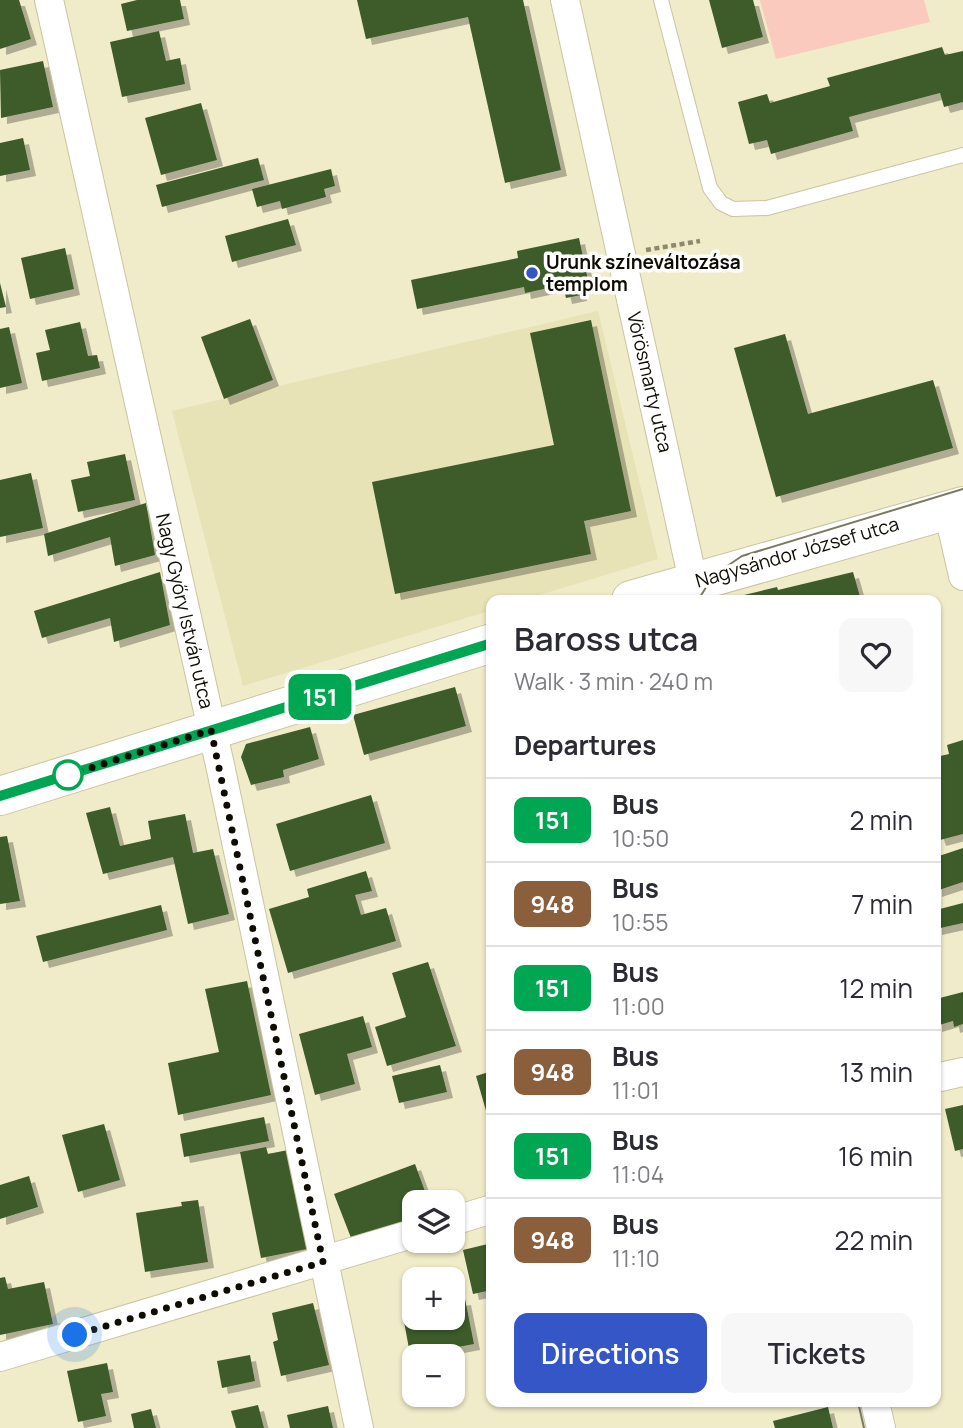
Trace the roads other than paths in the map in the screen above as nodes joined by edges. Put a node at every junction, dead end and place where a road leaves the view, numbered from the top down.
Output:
1 (49, 0) edge
2 (565, 0) edge
3 (661, 0) edge
4 (963, 155) edge
5 (955, 508) edge
6 (963, 576) edge
7 (696, 591) edge
8 (667, 595) edge
9 (486, 645) edge
10 (211, 730) junction
11 (0, 796) edge
12 (963, 1072) edge
13 (941, 1077) edge
14 (486, 1211) edge
15 (465, 1217) edge
16 (402, 1237) edge
17 (323, 1262) junction
18 (0, 1357) edge
19 (876, 1407) edge
20 (359, 1428) edge
21 (881, 1428) edge

1 - 10 street, Nagy Győry István utca
2 - 7 street, Vörösmarty utca
3 - 4 lane
5 - 6 street
5 - 7 street, Nagysándor József utca
7 - 8 street, Nagysándor József utca
9 - 10 street
10 - 11 street
10 - 17 street, Nagy Győry István utca
12 - 13 street
14 - 15 street
16 - 17 street
17 - 18 street
17 - 20 street, Nagy Győry István utca
19 - 21 street

